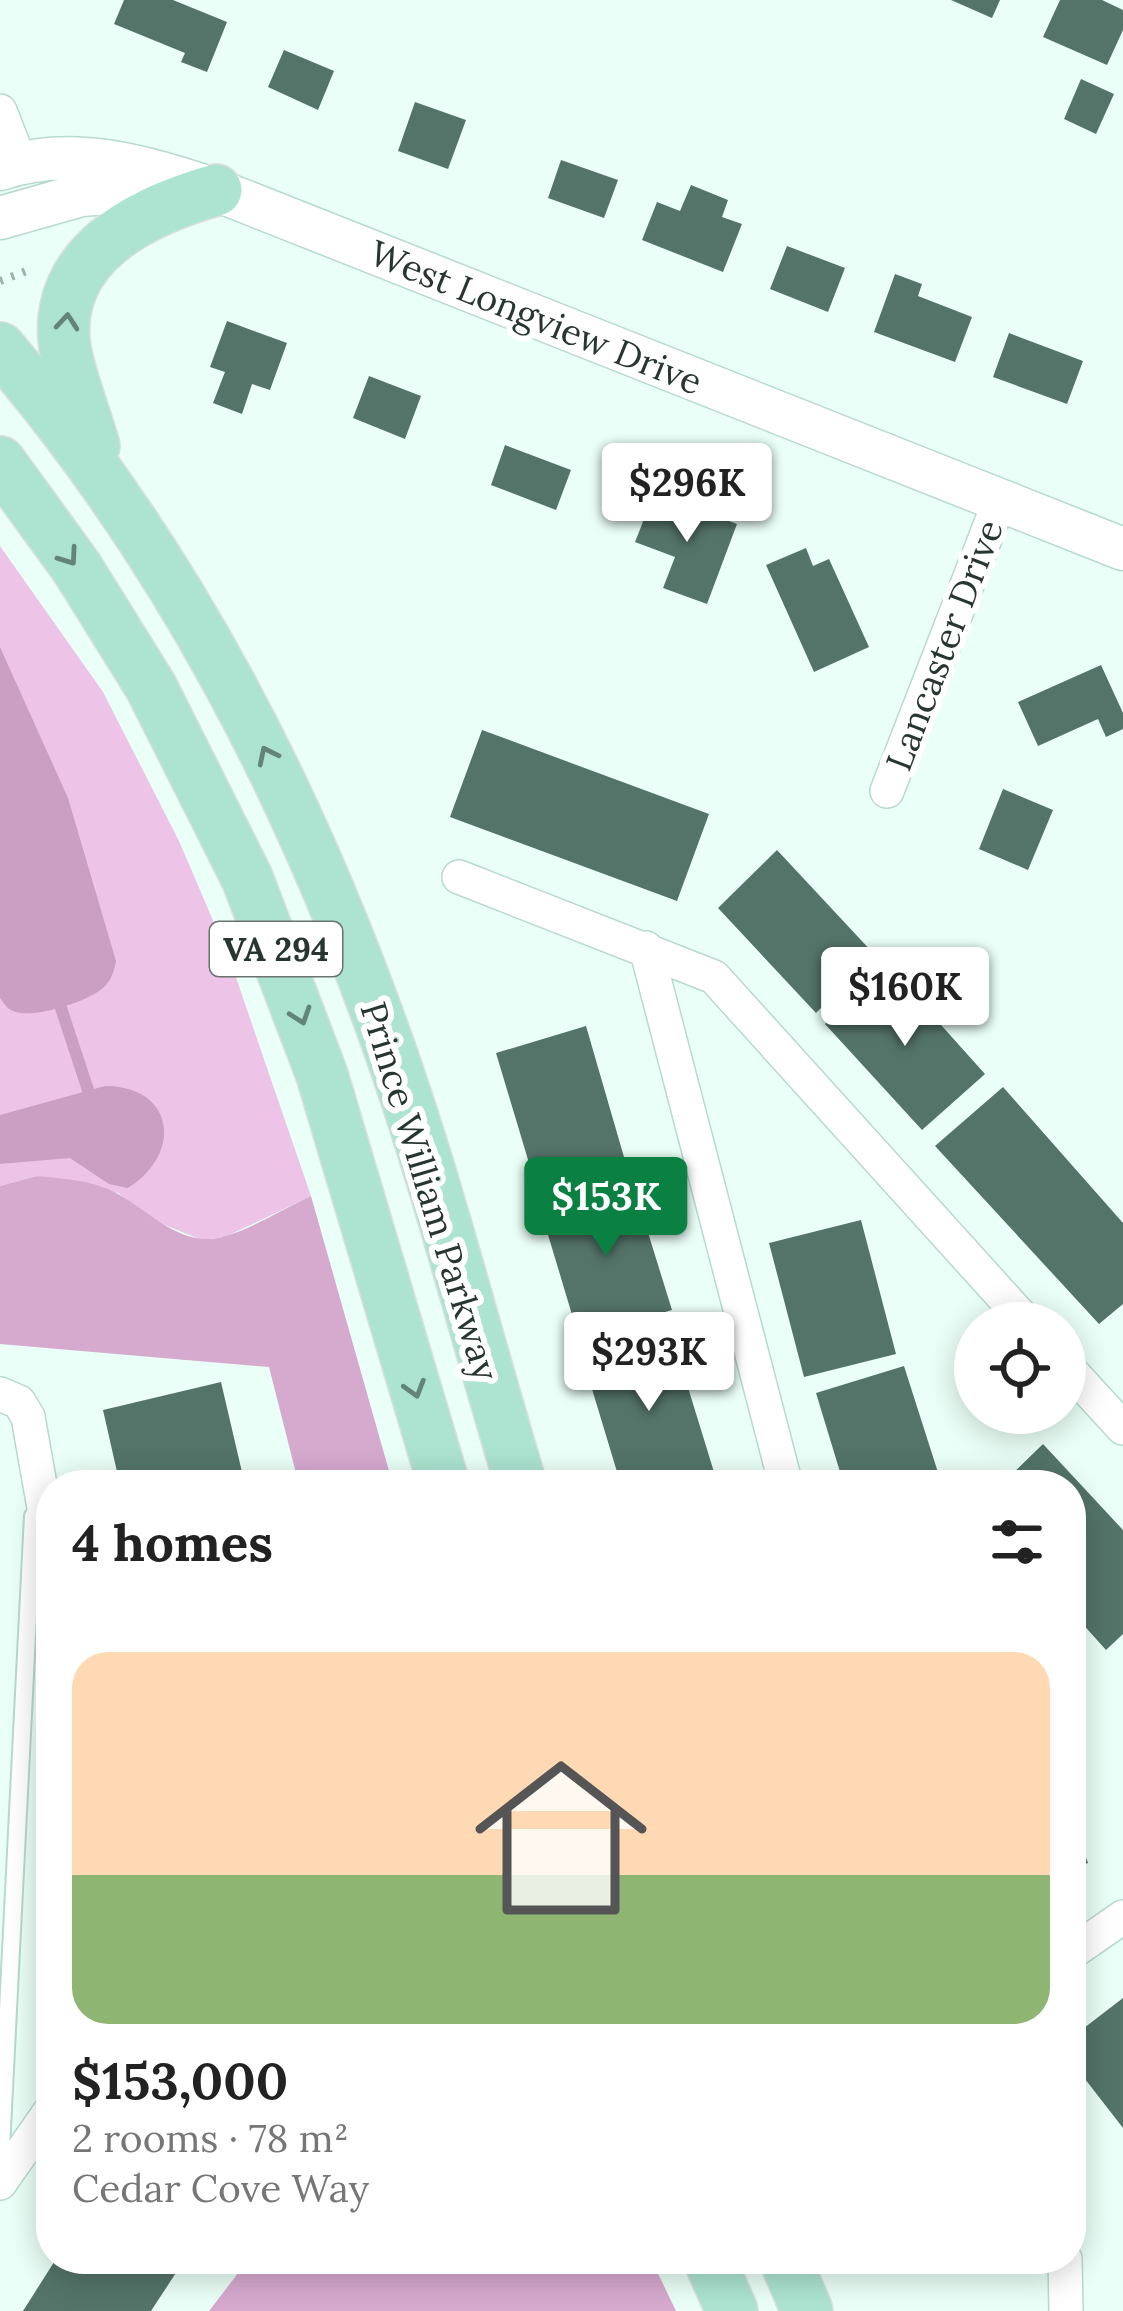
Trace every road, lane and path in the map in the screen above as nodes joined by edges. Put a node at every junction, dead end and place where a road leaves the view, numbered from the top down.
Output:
1 (0, 111) edge
2 (10, 165) edge
3 (216, 190) junction
4 (0, 218) edge
5 (0, 348) edge
6 (4, 475) edge
7 (103, 476) junction
8 (1000, 500) junction
9 (1123, 549) edge
10 (887, 791) dead end
11 (459, 877) dead end
12 (646, 948) junction
13 (1009, 1302) edge
14 (1086, 1388) edge
15 (0, 1394) edge
16 (1123, 1429) edge
17 (36, 1462) junction
18 (37, 1470) edge
19 (440, 1470) edge
20 (517, 1470) edge
21 (782, 1470) edge
22 (1123, 1917) edge
23 (1086, 1943) edge
24 (36, 2131) edge
25 (0, 2168) edge
26 (0, 2183) edge
27 (716, 2274) edge
28 (792, 2274) edge
29 (1065, 2274) edge
30 (732, 2311) edge
31 (808, 2311) edge
32 (1066, 2311) edge

1 - 2 street
2 - 3 street, West Longview Drive
3 - 4 street, West Longview Drive
7 -> 3 main road
3 - 8 street, West Longview Drive
5 - 7 main road, Prince William Parkway / VA 294
6 -> 19 main road, Prince William Parkway / VA 294
20 -> 7 main road, Prince William Parkway / VA 294
8 - 9 street, West Longview Drive
8 - 10 street, Lancaster Drive
11 - 12 street
12 - 13 street
12 - 21 street
14 - 16 street
15 - 17 street
17 - 18 street
17 - 25 lane
22 - 23 street
24 - 26 street
27 - 30 main road
28 - 31 main road
29 - 32 street

